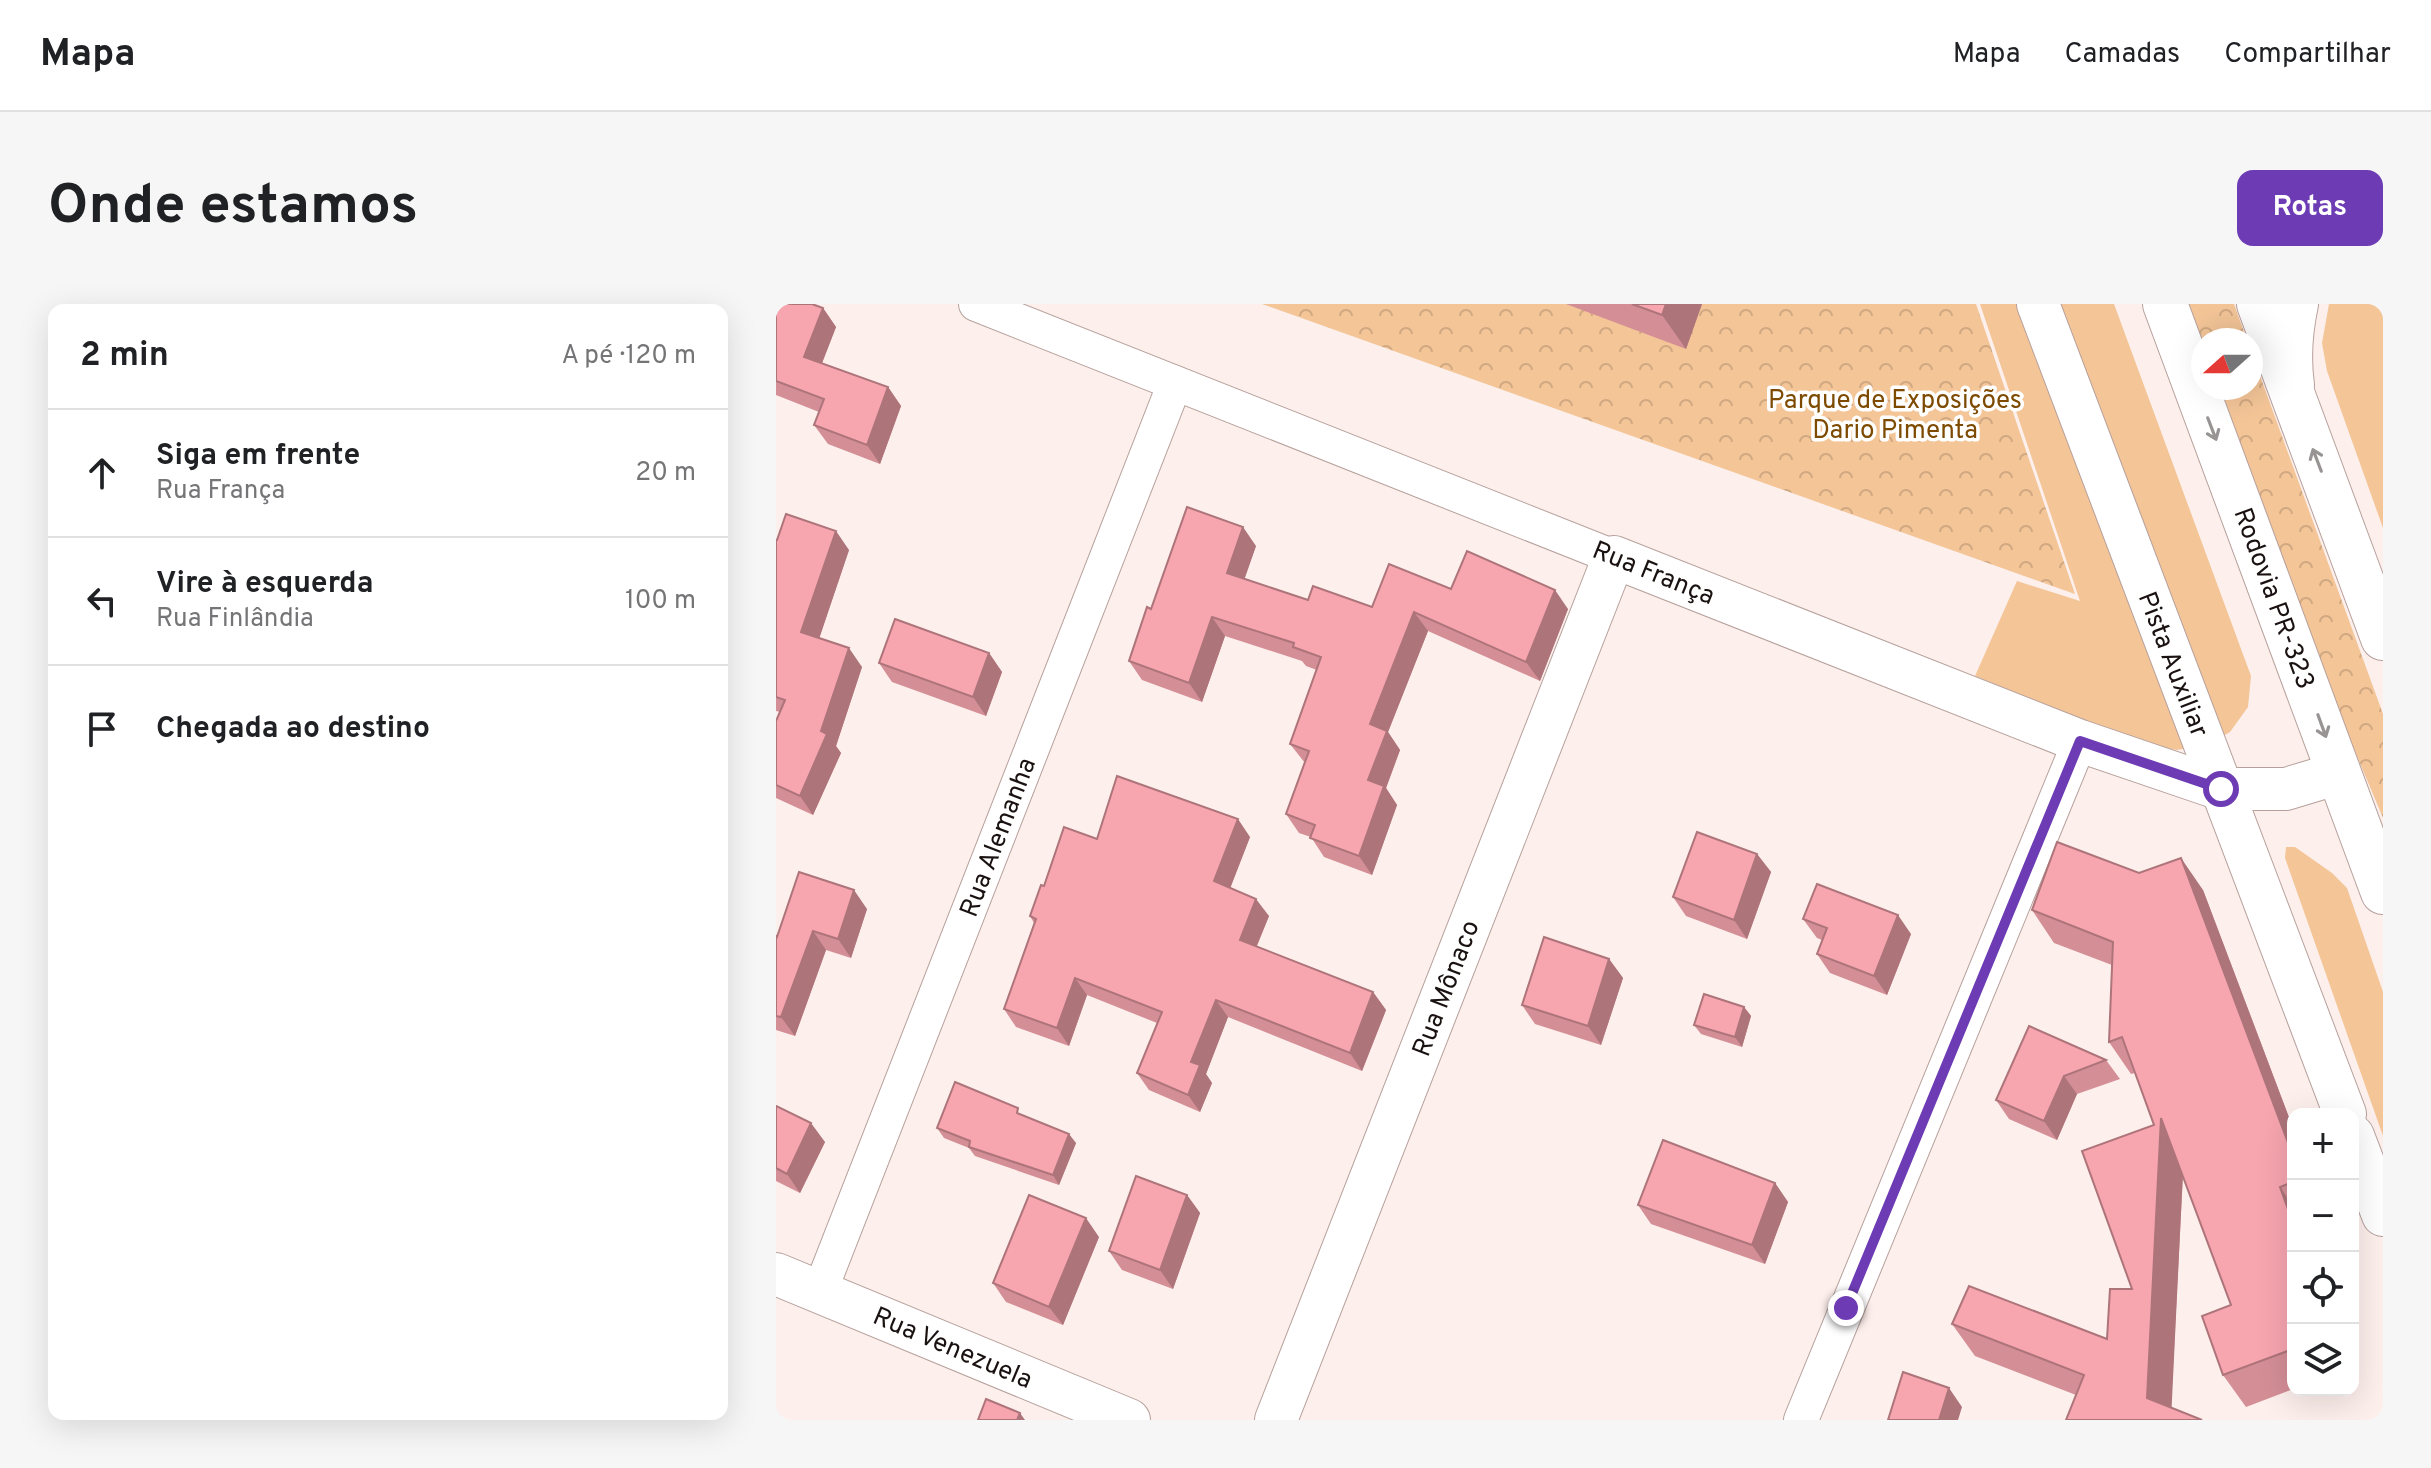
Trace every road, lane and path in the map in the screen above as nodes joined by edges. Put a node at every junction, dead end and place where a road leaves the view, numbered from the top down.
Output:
1 (976, 304) edge
2 (2038, 304) edge
3 (2165, 304) edge
4 (2259, 304) edge
5 (2297, 304) edge
6 (1175, 383) junction
7 (2295, 402) junction
8 (2333, 502) junction
9 (1614, 557) junction
10 (2383, 615) edge
11 (2383, 638) edge
12 (2080, 741) junction
13 (2339, 773) junction
14 (2221, 789) junction
15 (2383, 892) edge
16 (2343, 1108) edge
17 (2359, 1152) edge
18 (2383, 1215) edge
19 (776, 1274) edge
20 (820, 1291) junction
21 (1129, 1420) edge
22 (1276, 1420) edge
23 (1801, 1420) edge

1 - 6 street, Rua França
2 - 14 street, Pista Auxiliar
3 -> 13 highway, Rodovia PR-323
4 - 7 highway
5 - 7 street
6 - 9 street, Rua França
6 - 20 street, Rua Alemanha
8 -> 7 highway
8 - 10 highway
8 - 11 highway
9 - 12 street, Rua França
9 - 22 street, Rua Mônaco
12 - 14 street, Rua França
12 - 23 street
13 - 14 street, Rua França
13 - 15 highway, Rodovia PR-323
14 - 16 street, Pista Auxiliar
17 - 18 street
19 - 20 street, Rua Venezuela
20 - 21 street, Rua Venezuela

